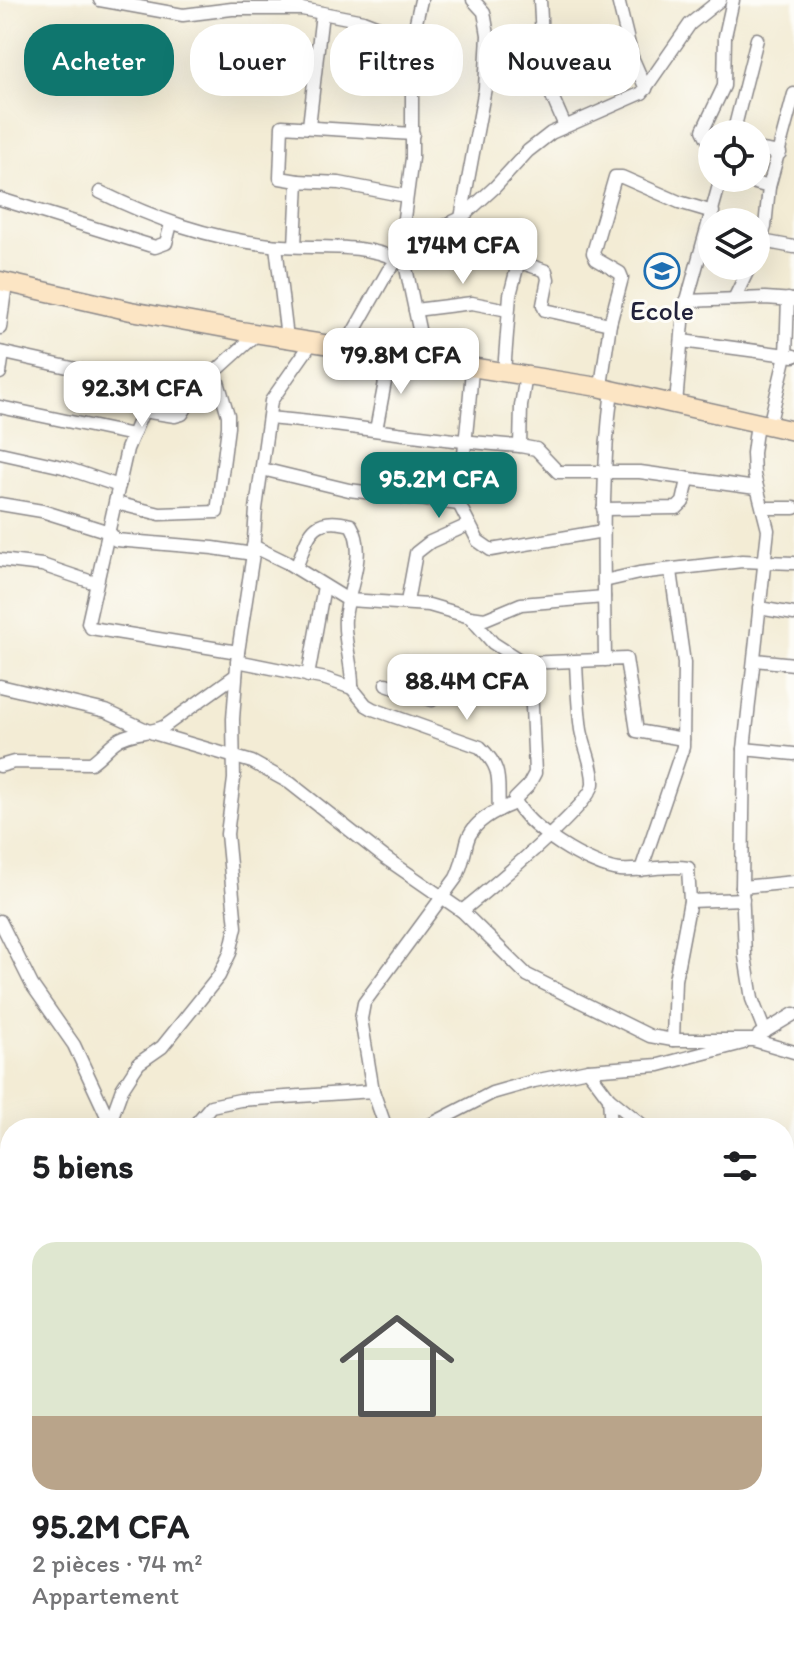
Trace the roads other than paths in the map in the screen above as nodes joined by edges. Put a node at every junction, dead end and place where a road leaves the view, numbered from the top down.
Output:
1 (100, 0) edge
2 (421, 0) edge
3 (473, 0) edge
4 (540, 0) edge
5 (618, 0) edge
6 (720, 0) edge
7 (733, 0) edge
8 (322, 13) junction
9 (371, 24) edge
10 (416, 24) edge
11 (757, 39) dead end
12 (646, 89) junction
13 (794, 94) edge
14 (413, 96) edge
15 (708, 120) edge
16 (737, 120) edge
17 (309, 126) junction
18 (565, 126) junction
19 (413, 134) junction
20 (770, 151) edge
21 (780, 153) junction
22 (298, 181) junction
23 (770, 184) edge
24 (100, 192) dead end
25 (406, 196) junction
26 (0, 199) edge
27 (699, 208) edge
28 (461, 218) junction
29 (171, 224) junction
30 (439, 229) junction
31 (770, 242) edge
32 (276, 246) junction
33 (295, 246) junction
34 (794, 247) edge
35 (400, 257) junction
36 (519, 260) junction
37 (698, 261) edge
38 (743, 280) edge
39 (3, 282) edge
40 (734, 299) junction
41 (791, 299) edge
42 (686, 301) junction
43 (415, 310) junction
44 (508, 310) junction
45 (610, 324) junction
46 (0, 328) edge
47 (258, 333) junction
48 (287, 338) junction
49 (313, 341) junction
50 (682, 341) junction
51 (345, 347) junction
52 (2, 353) edge
53 (390, 355) junction
54 (790, 355) edge
55 (426, 362) junction
56 (472, 368) junction
57 (215, 372) junction
58 (504, 372) junction
59 (0, 373) edge
60 (526, 375) junction
61 (605, 388) junction
62 (676, 404) junction
63 (0, 407) edge
64 (143, 411) junction
65 (269, 418) junction
66 (763, 424) junction
67 (376, 430) junction
68 (794, 431) edge
69 (133, 435) junction
70 (467, 443) junction
71 (520, 446) junction
72 (0, 453) edge
73 (262, 469) junction
74 (604, 473) junction
75 (688, 480) junction
76 (119, 486) junction
77 (756, 488) junction
78 (116, 503) junction
79 (0, 504) edge
80 (459, 504) junction
81 (763, 508) junction
82 (794, 508) edge
83 (603, 509) junction
84 (468, 525) junction
85 (603, 531) junction
86 (109, 532) junction
87 (253, 550) junction
88 (0, 560) edge
89 (763, 561) junction
90 (794, 563) edge
91 (296, 568) junction
92 (671, 571) junction
93 (604, 581) junction
94 (95, 583) junction
95 (324, 586) junction
96 (604, 597) junction
97 (348, 600) junction
98 (407, 602) junction
99 (759, 608) junction
100 (794, 614) edge
101 (470, 617) junction
102 (237, 656) junction
103 (605, 660) junction
104 (755, 660) junction
105 (527, 663) junction
106 (576, 663) junction
107 (794, 664) edge
108 (236, 675) junction
109 (308, 676) junction
110 (386, 684) dead end
111 (0, 686) edge
112 (352, 688) junction
113 (153, 733) junction
114 (683, 739) junction
115 (744, 749) junction
116 (794, 754) edge
117 (234, 757) junction
118 (0, 766) edge
119 (515, 803) junction
120 (499, 810) junction
121 (549, 834) junction
122 (641, 870) junction
123 (794, 882) edge
124 (742, 893) junction
125 (442, 897) junction
126 (690, 901) junction
127 (462, 911) junction
128 (0, 921) edge
129 (794, 1014) edge
130 (765, 1032) junction
131 (673, 1040) junction
132 (753, 1040) junction
133 (794, 1052) edge
134 (588, 1070) junction
135 (373, 1091) junction
136 (609, 1098) junction
137 (107, 1118) edge
138 (112, 1118) edge
139 (201, 1118) edge
140 (382, 1118) edge
141 (443, 1118) edge
142 (610, 1118) edge
143 (634, 1118) edge

1 - 8 street
2 - 10 street
3 - 28 street
4 - 18 street
5 - 12 street
6 - 12 street
7 - 15 street
8 - 9 street
8 - 17 street
11 - 16 street
12 - 18 street
13 - 21 street
14 - 19 street
17 - 19 street
17 - 22 street
18 - 28 street
19 - 25 street
20 - 21 street
21 - 23 street
22 - 25 street
22 - 33 street
24 - 29 street
25 - 35 street
26 - 29 street
27 - 45 street
28 - 30 street
29 - 32 street
30 - 35 street
30 - 36 street
31 - 34 street
32 - 33 street
32 - 48 street
33 - 35 street
35 - 43 street
35 - 51 street
36 - 44 street
36 - 45 street
37 - 42 street
38 - 40 street
39 - 46 street
39 - 47 street
40 - 41 street
40 - 42 street
41 - 54 street
42 - 50 street
43 - 44 street
43 - 55 street
44 - 58 street
45 - 61 street
47 - 48 street
47 - 57 street
48 - 49 street
49 - 51 street
49 - 65 street
50 - 54 street
50 - 62 street
51 - 53 street
52 - 59 street
52 - 64 street
53 - 55 street
53 - 67 street
54 - 66 street
55 - 56 street
56 - 58 street
56 - 70 street
57 - 64 street
57 - 78 street
58 - 60 street
60 - 61 street
60 - 71 street
61 - 62 street
61 - 74 street
62 - 66 street
63 - 69 street
64 - 69 street
65 - 67 street
65 - 73 street
66 - 68 street
66 - 77 street
67 - 70 street
69 - 76 street
70 - 71 street
70 - 80 street
71 - 74 street
72 - 76 street
73 - 80 street
73 - 87 street
74 - 75 street
74 - 83 street
75 - 77 street
75 - 83 street
76 - 78 street
77 - 81 street
78 - 86 street
79 - 86 street
80 - 84 street
81 - 82 street
81 - 89 street
83 - 85 street
84 - 85 street
84 - 98 street
85 - 93 street
86 - 87 street
86 - 94 street
87 - 91 street
87 - 102 street
88 - 94 street
89 - 90 street
89 - 92 street
89 - 99 street
91 - 95 street
91 - 97 street
92 - 93 street
92 - 114 street
93 - 96 street
94 - 102 street
95 - 97 street
95 - 109 street
96 - 101 street
96 - 103 street
97 - 98 street
97 - 112 street
98 - 101 street
99 - 100 street
99 - 104 street
101 - 105 street
102 - 108 street
102 - 109 street
103 - 106 street
103 - 114 street
104 - 107 street
104 - 115 street
105 - 106 street
105 - 110 street
105 - 119 street
106 - 121 street
108 - 113 street
108 - 117 street
109 - 112 street
111 - 113 street
112 - 120 street
113 - 117 street
113 - 118 street
114 - 122 street
115 - 116 street
115 - 124 street
117 - 125 street
117 - 138 street
119 - 120 street
119 - 121 street
120 - 125 street
121 - 122 street
121 - 127 street
122 - 126 street
123 - 124 street
124 - 126 street
124 - 130 street
125 - 127 street
125 - 135 street
126 - 131 street
127 - 131 street
128 - 137 street
129 - 130 street
130 - 132 street
131 - 132 street
132 - 133 street
132 - 134 street
134 - 136 street
134 - 141 street
135 - 139 street
135 - 140 street
136 - 142 street
136 - 143 street

